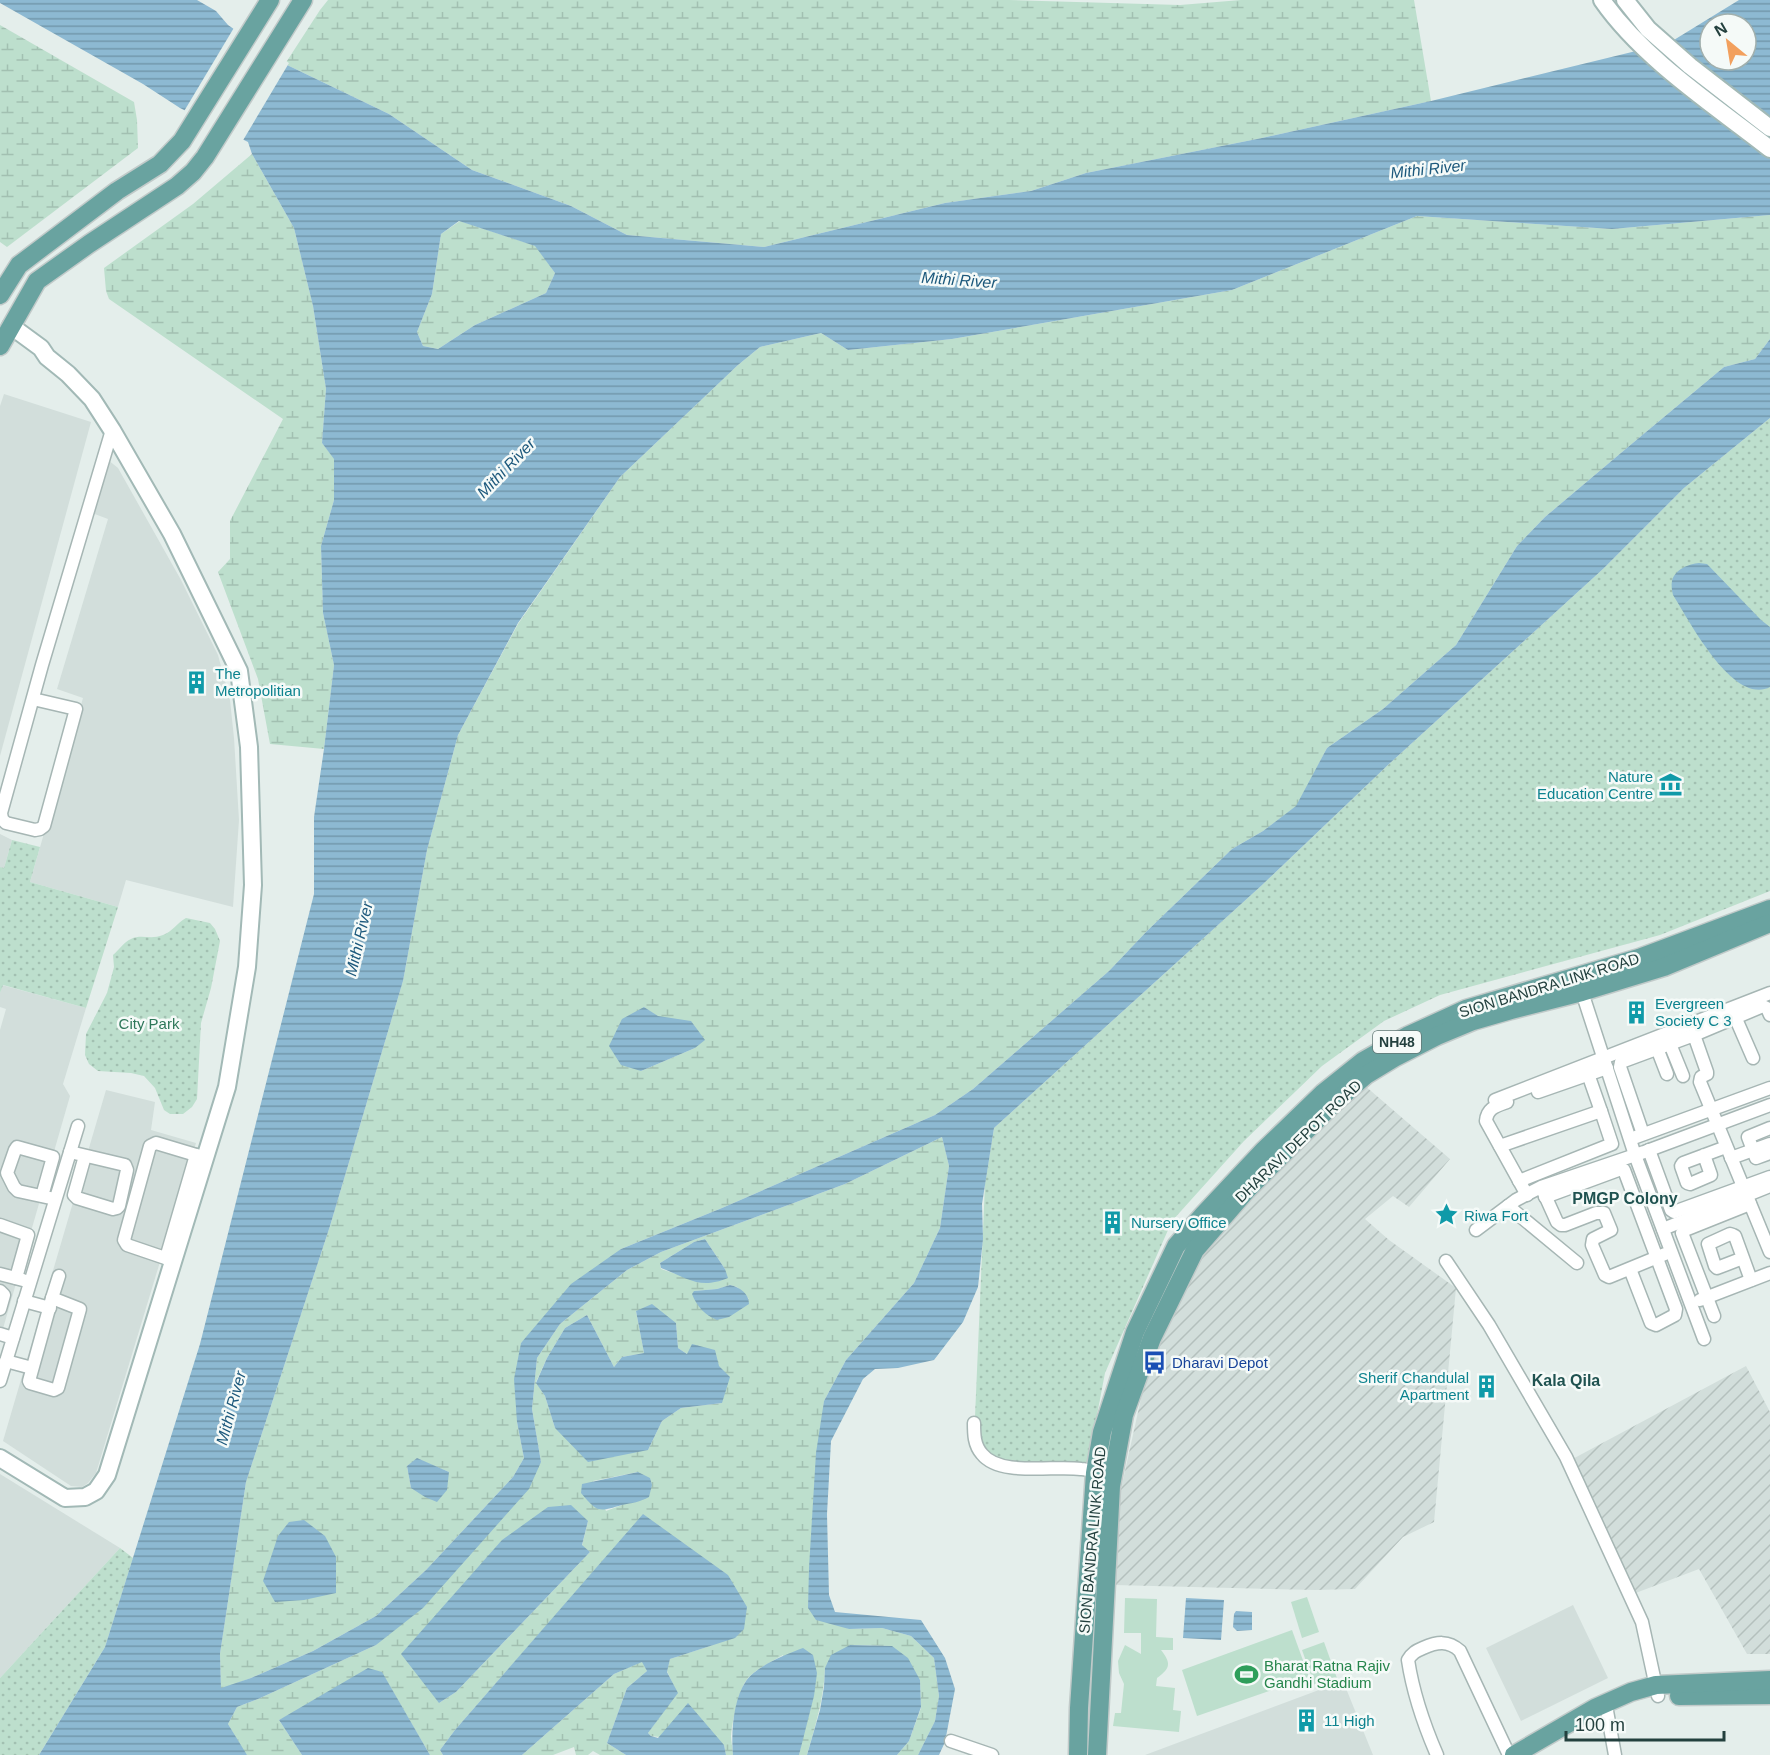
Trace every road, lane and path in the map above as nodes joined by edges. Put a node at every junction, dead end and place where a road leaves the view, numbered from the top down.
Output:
1 (303, 0) edge
2 (1602, 0) edge
3 (1625, 0) edge
4 (267, 4) edge
5 (1770, 128) edge
6 (1770, 149) edge
7 (0, 295) edge
8 (5, 336) edge
9 (112, 430) junction
10 (33, 699) junction
11 (1770, 909) edge
12 (1770, 923) edge
13 (1580, 984) junction
14 (1770, 993) edge
15 (1734, 1013) junction
16 (1770, 1015) edge
17 (1694, 1035) junction
18 (1655, 1044) junction
19 (1670, 1044) junction
20 (1753, 1058) dead end
21 (1605, 1063) junction
22 (1588, 1074) junction
23 (1667, 1074) dead end
24 (1683, 1076) dead end
25 (1770, 1088) edge
26 (1495, 1100) dead end
27 (1770, 1105) edge
28 (1711, 1109) junction
29 (1600, 1111) junction
30 (1717, 1125) junction
31 (78, 1126) dead end
32 (1770, 1128) edge
33 (1643, 1134) junction
34 (1630, 1139) junction
35 (1770, 1144) edge
36 (1500, 1146) junction
37 (1649, 1150) junction
38 (1752, 1150) junction
39 (70, 1152) junction
40 (1729, 1153) junction
41 (1770, 1154) edge
42 (1635, 1155) junction
43 (1704, 1155) dead end
44 (85, 1156) junction
45 (201, 1156) junction
46 (1519, 1181) junction
47 (1766, 1183) edge
48 (1543, 1192) junction
49 (1527, 1195) junction
50 (1747, 1195) junction
51 (42, 1196) junction
52 (56, 1199) junction
53 (1508, 1206) junction
54 (1692, 1217) junction
55 (0, 1225) edge
56 (1663, 1229) junction
57 (1476, 1230) dead end
58 (1671, 1251) junction
59 (1770, 1252) edge
60 (1658, 1257) junction
61 (1743, 1258) dead end
62 (170, 1260) junction
63 (1446, 1261) dead end
64 (1577, 1263) dead end
65 (1630, 1269) junction
66 (1770, 1273) edge
67 (0, 1274) edge
68 (59, 1276) dead end
69 (16, 1278) junction
70 (1751, 1281) junction
71 (30, 1282) junction
72 (0, 1291) edge
73 (1706, 1298) junction
74 (24, 1301) junction
75 (51, 1303) junction
76 (1690, 1304) junction
77 (0, 1309) edge
78 (1714, 1316) dead end
79 (0, 1334) edge
80 (13, 1338) junction
81 (1704, 1339) dead end
82 (32, 1368) junction
83 (2, 1372) edge
84 (974, 1423) dead end
85 (0, 1458) edge
86 (1095, 1473) junction
87 (1084, 1637) junction
88 (1103, 1639) junction
89 (1770, 1680) edge
90 (1081, 1684) junction
91 (1101, 1685) junction
92 (1657, 1691) junction
93 (1770, 1695) edge
94 (1607, 1711) junction
95 (951, 1740) dead end
96 (1547, 1741) junction
97 (992, 1755) edge
98 (1078, 1755) edge
99 (1098, 1755) edge
100 (1437, 1755) edge
101 (1509, 1755) edge
102 (1514, 1755) edge
103 (1530, 1755) edge
104 (1615, 1755) edge

1 - 8 main road
2 - 6 street
3 - 5 street
4 - 7 main road
8 - 9 street
9 - 10 street
9 - 45 street
10 - 10 street
11 - 13 main road, SION BANDRA LINK ROAD / NH48
12 - 13 main road, DHARAVI DEPOT ROAD
13 - 21 street
13 - 86 main road, SION BANDRA LINK ROAD / NH48
13 - 88 main road, DHARAVI DEPOT ROAD
14 - 15 street
15 - 16 street
15 - 17 street
15 - 18 street
15 - 20 street
17 - 19 street
17 - 28 street
18 - 19 street
18 - 21 street
18 - 23 street
18 - 33 street
19 - 24 street
21 - 22 street
21 - 26 street
21 - 34 street
22 - 29 street
22 - 36 street
25 - 28 street
27 - 30 street
28 - 30 street
28 - 33 street
29 - 36 street
29 - 46 street
30 - 37 street
30 - 40 street
31 - 39 street
32 - 38 street
33 - 34 street
34 - 42 street
35 - 38 street
36 - 46 street
37 - 42 street
37 - 54 street
38 - 40 street
38 - 41 street
39 - 44 street
39 - 52 street
40 - 43 street
40 - 50 street
42 - 48 street
42 - 56 street
44 - 44 street
45 - 62 street
45 - 62 street
46 - 49 street
47 - 50 street
48 - 49 street
48 - 60 street
48 - 65 street
49 - 53 street
50 - 54 street
50 - 59 street
51 - 51 street
51 - 52 street
52 - 71 street
53 - 57 street
53 - 64 street
54 - 56 street
54 - 73 street
55 - 69 street
56 - 58 street
58 - 60 street
58 - 76 street
60 - 65 street
60 - 65 street
61 - 70 street
62 - 85 street
63 - 92 street
66 - 70 street
67 - 69 street
68 - 75 street
69 - 71 street
70 - 73 street
71 - 74 street
72 - 77 street
73 - 76 street
73 - 78 street
74 - 75 street
74 - 80 street
75 - 82 street
75 - 82 street
76 - 81 street
79 - 80 street
80 - 83 street
82 - 83 street
84 - 86 street
86 - 87 main road, SION BANDRA LINK ROAD
87 - 88 main road
87 - 90 main road, SION BANDRA LINK ROAD
88 - 91 main road, DHARAVI DEPOT ROAD
89 - 92 main road
90 - 91 main road
90 - 98 main road, SION BANDRA LINK ROAD
91 - 99 main road, DHARAVI DEPOT ROAD
92 - 93 main road
92 - 94 main road
92 - 96 main road
94 - 96 main road
94 - 104 street
95 - 97 street
96 - 102 main road
96 - 103 main road
100 - 101 street

